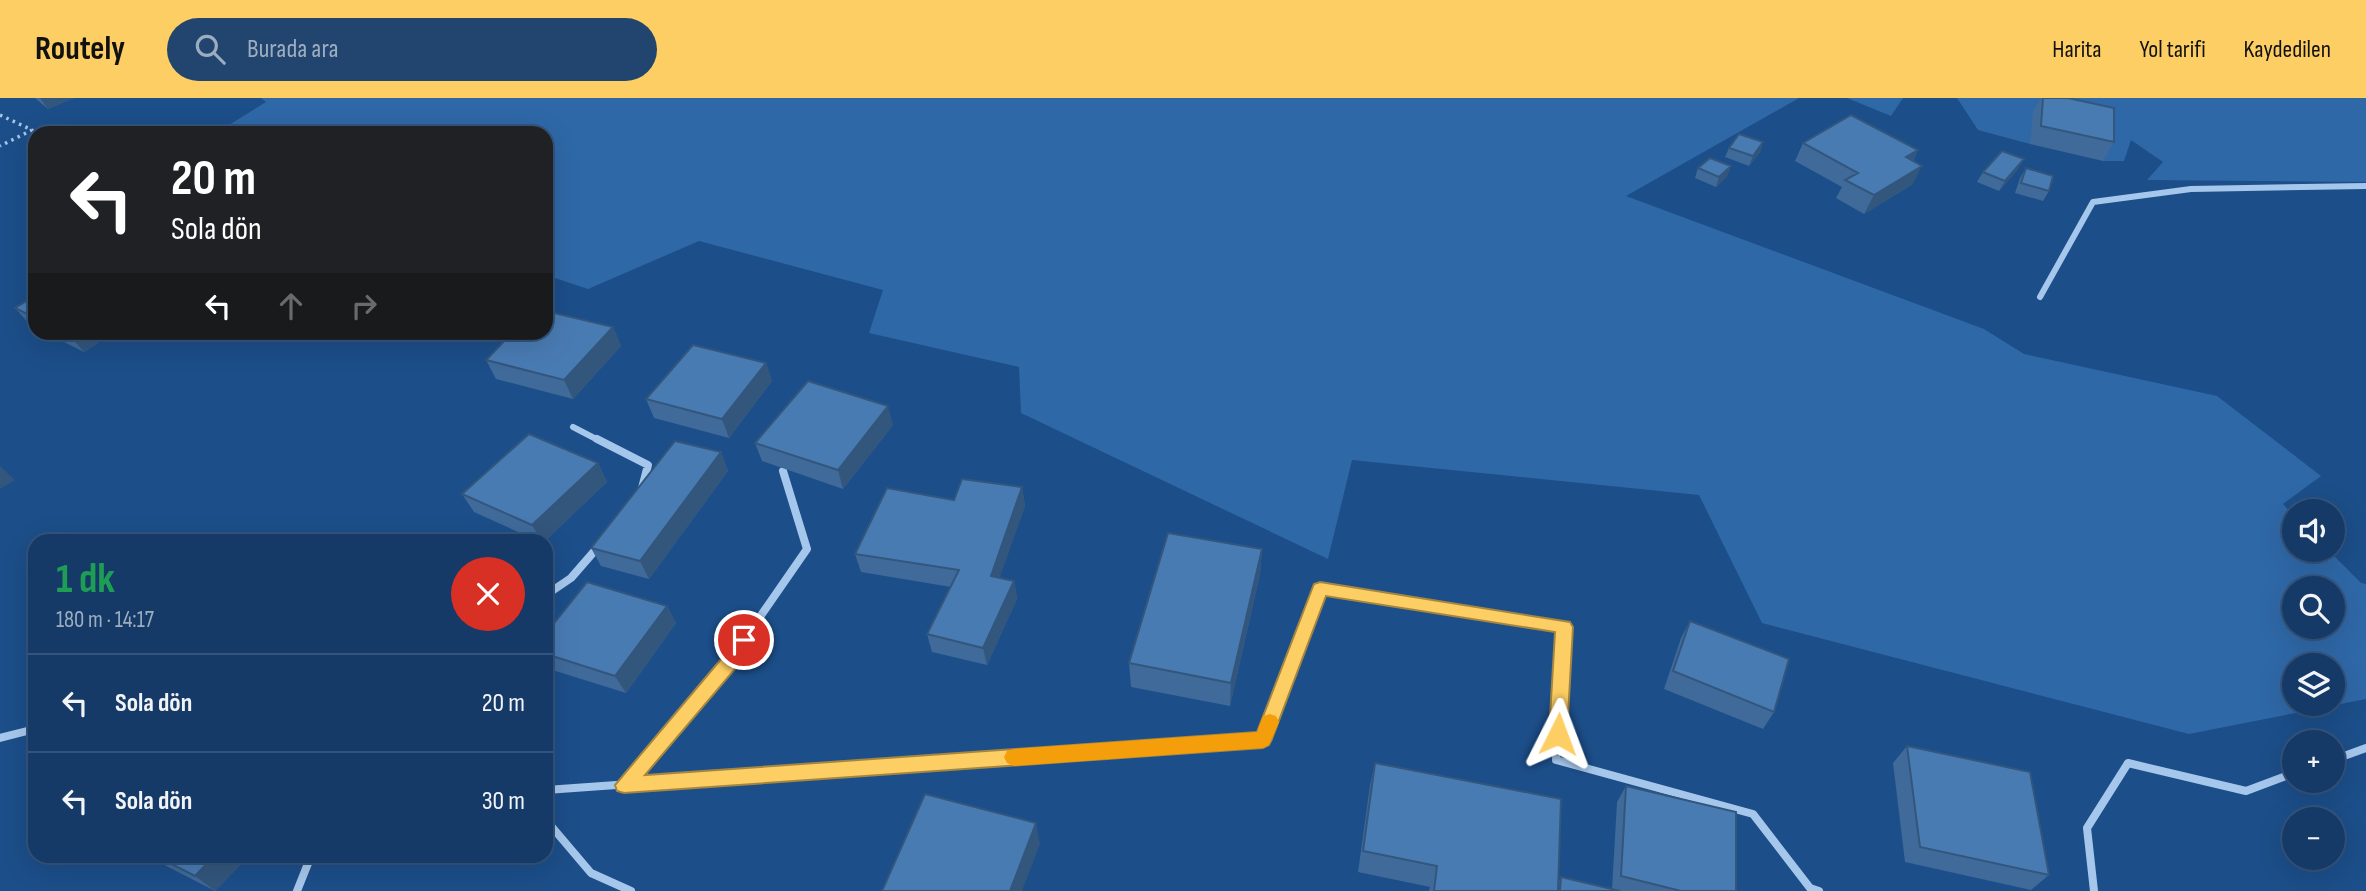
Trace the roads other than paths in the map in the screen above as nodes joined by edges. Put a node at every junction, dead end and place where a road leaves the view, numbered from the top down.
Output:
1 (2366, 186) edge
2 (2040, 297) dead end
3 (573, 427) dead end
4 (783, 471) edge
5 (639, 498) edge
6 (605, 538) edge
7 (553, 590) edge
8 (28, 731) edge
9 (0, 738) edge
10 (2366, 748) edge
11 (2345, 756) edge
12 (2282, 778) edge
13 (624, 785) junction
14 (553, 790) edge
15 (553, 828) edge
16 (308, 863) edge
17 (1813, 890) edge
18 (297, 891) edge
19 (632, 891) edge
20 (2094, 891) edge

1 - 2 street
3 - 5 street
4 - 13 street
6 - 7 street
8 - 9 street
10 - 11 street
12 - 20 street
13 - 14 street
13 - 17 street
15 - 19 street
16 - 18 street

